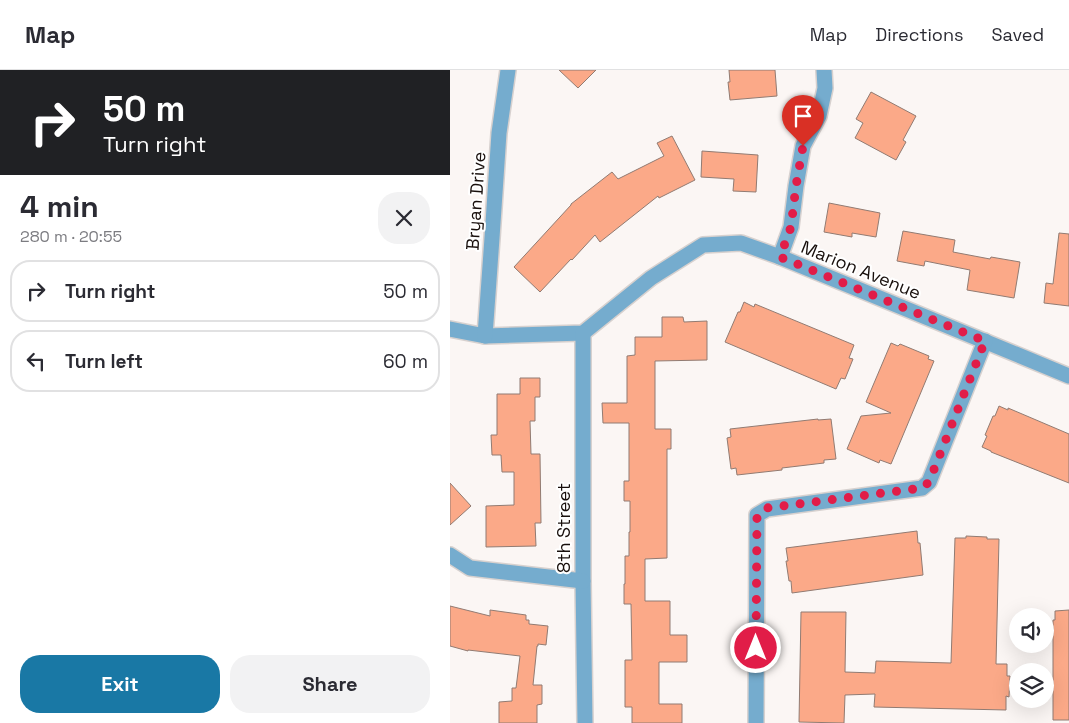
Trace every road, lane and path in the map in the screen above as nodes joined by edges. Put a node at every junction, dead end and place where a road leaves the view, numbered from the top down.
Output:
1 (508, 70) edge
2 (824, 70) edge
3 (780, 257) junction
4 (450, 329) edge
5 (583, 333) junction
6 (485, 336) junction
7 (985, 341) junction
8 (1069, 376) edge
9 (450, 555) edge
10 (583, 581) junction
11 (585, 723) edge
12 (756, 723) edge

1 - 6 street, Bryan Drive
2 - 3 street
3 - 5 street, Marion Avenue
3 - 7 street, Marion Avenue
4 - 6 street
5 - 6 street
5 - 10 street, 8th Street
7 - 8 street, Marion Avenue
7 - 12 street
9 - 10 street
10 - 11 street, 8th Street

